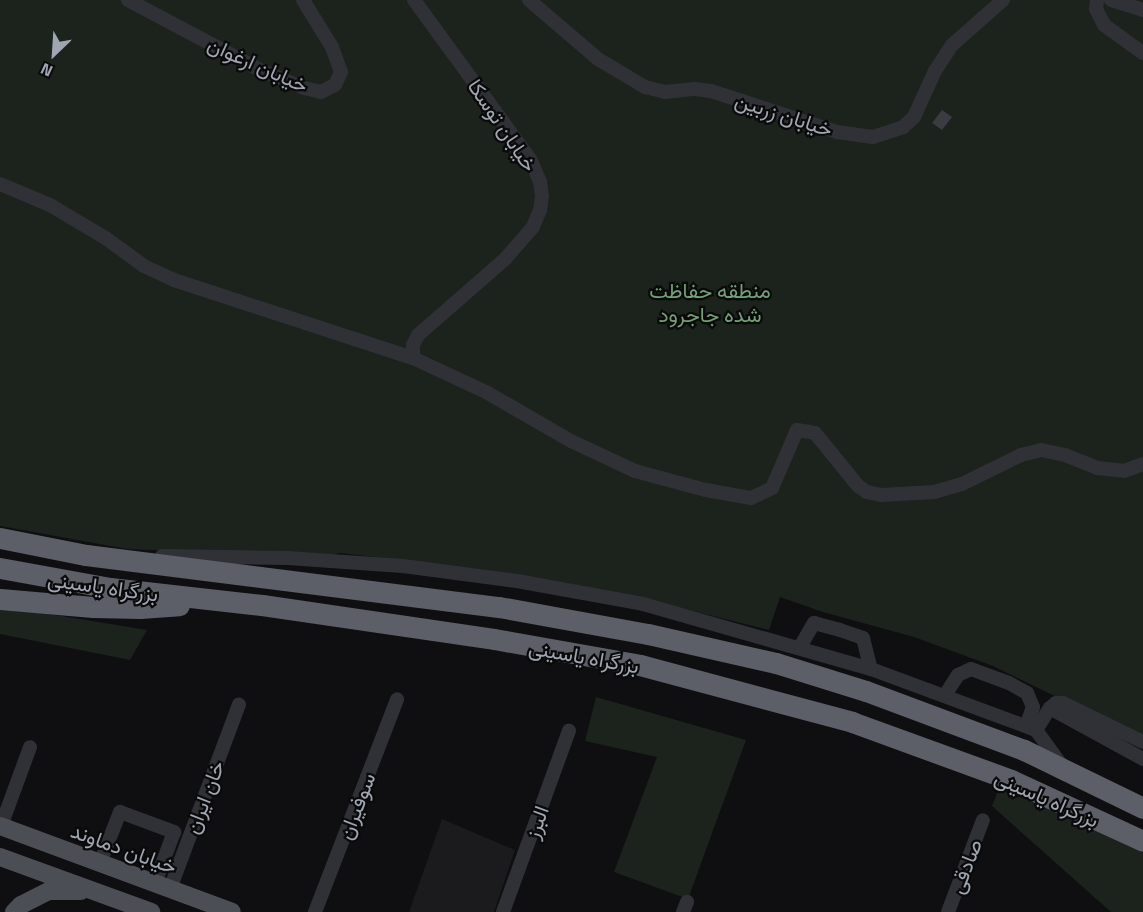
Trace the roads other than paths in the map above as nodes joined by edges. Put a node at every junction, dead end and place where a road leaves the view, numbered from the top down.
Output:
1 (128, 0) edge
2 (303, 0) edge
3 (414, 0) edge
4 (529, 0) edge
5 (1003, 0) edge
6 (1097, 0) edge
7 (1112, 0) edge
8 (1143, 10) edge
9 (1143, 53) edge
10 (0, 184) edge
11 (412, 358) junction
12 (1143, 464) edge
13 (0, 538) edge
14 (86, 555) junction
15 (0, 568) edge
16 (0, 599) edge
17 (216, 601) junction
18 (800, 647) junction
19 (871, 669) junction
20 (945, 695) junction
21 (397, 699) dead end
22 (239, 704) dead end
23 (1050, 708) junction
24 (1031, 728) junction
25 (569, 731) dead end
26 (1143, 742) edge
27 (30, 747) dead end
28 (1143, 759) edge
29 (1065, 770) junction
30 (1143, 808) edge
31 (983, 820) dead end
32 (0, 826) edge
33 (1143, 841) edge
34 (0, 857) edge
35 (100, 863) junction
36 (162, 886) junction
37 (93, 891) junction
38 (14, 912) edge
39 (150, 912) edge
40 (232, 912) edge
41 (315, 912) edge
42 (503, 912) edge
43 (948, 912) edge

1 - 2 lane, خیابان ارغوان
3 - 11 lane, خیابان توسکا
4 - 5 lane, خیابان زربین
6 - 9 lane
7 - 8 lane
10 - 11 lane
11 - 12 lane
13 - 14 highway, بزرگراه یاسینی
14 - 18 lane
14 - 29 highway, بزرگراه یاسینی
15 - 17 highway, بزرگراه یاسینی
16 - 17 highway
17 - 33 highway, بزرگراه یاسینی
18 - 19 lane
18 - 19 lane
19 - 20 lane
20 - 24 lane
20 - 24 lane
21 - 41 lane, سوفیران
22 - 36 lane, خان ایران
23 - 24 lane
23 - 26 lane
23 - 28 lane
24 - 29 lane
25 - 42 lane, البرز
27 - 32 lane
29 - 30 highway, بزرگراه یاسینی
31 - 43 lane, صادقی
32 - 35 main road, خیابان دماوند
34 - 37 main road
35 - 36 main road, خیابان دماوند
35 - 36 lane
36 - 40 main road, خیابان دماوند
37 - 38 main road
37 - 39 main road

